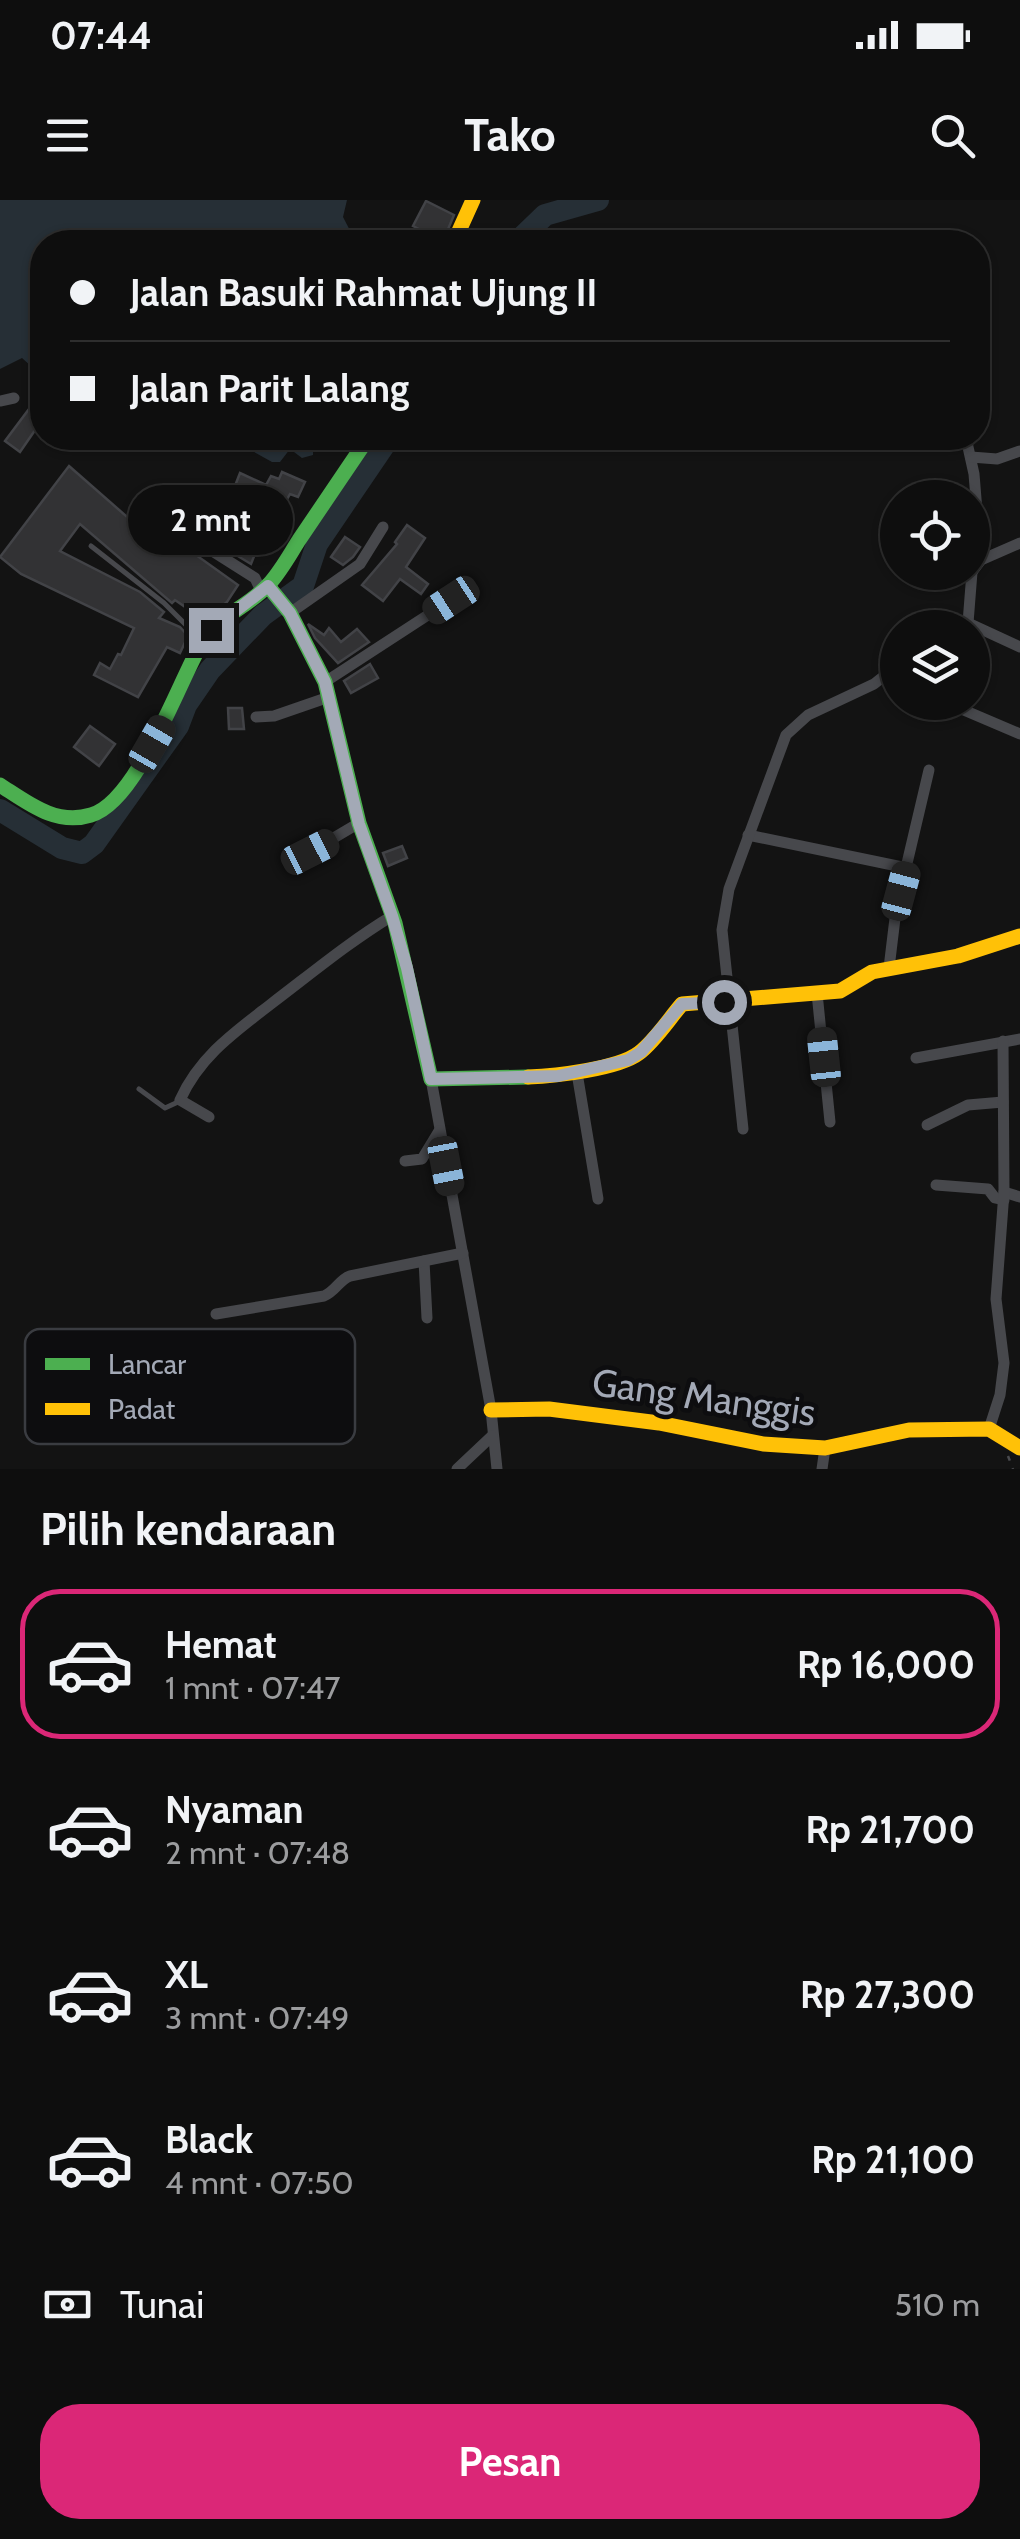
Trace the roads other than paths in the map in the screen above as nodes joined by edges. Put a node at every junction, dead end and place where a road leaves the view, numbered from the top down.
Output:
1 (473, 200) edge
2 (459, 230) edge
3 (14, 398) dead end
4 (0, 401) edge
5 (361, 450) edge
6 (969, 450) edge
7 (1020, 452) edge
8 (971, 457) junction
9 (973, 480) edge
10 (383, 527) dead end
11 (1020, 542) edge
12 (91, 546) dead end
13 (214, 552) dead end
14 (990, 556) edge
15 (277, 600) junction
16 (451, 600) dead end
17 (990, 633) edge
18 (202, 642) junction
19 (1020, 647) edge
20 (880, 679) edge
21 (327, 690) junction
22 (256, 717) dead end
23 (987, 720) edge
24 (1020, 734) edge
25 (929, 770) dead end
26 (0, 784) edge
27 (359, 824) junction
28 (748, 836) junction
29 (310, 852) dead end
30 (907, 868) junction
31 (392, 916) junction
32 (1020, 936) edge
33 (890, 968) junction
34 (817, 993) junction
35 (728, 1001) junction
36 (1020, 1039) edge
37 (1003, 1041) junction
38 (916, 1058) dead end
39 (577, 1073) junction
40 (431, 1079) junction
41 (139, 1089) dead end
42 (180, 1100) junction
43 (1003, 1102) junction
44 (209, 1117) dead end
45 (830, 1122) dead end
46 (927, 1125) dead end
47 (742, 1129) dead end
48 (440, 1131) junction
49 (405, 1161) dead end
50 (936, 1185) dead end
51 (1004, 1196) junction
52 (1020, 1197) edge
53 (598, 1199) dead end
54 (463, 1253) junction
55 (424, 1261) junction
56 (216, 1314) dead end
57 (426, 1318) dead end
58 (491, 1410) junction
59 (990, 1429) junction
60 (492, 1436) junction
61 (825, 1448) junction
62 (1020, 1448) edge
63 (457, 1469) edge
64 (497, 1469) edge
65 (822, 1469) edge

1 - 2 street
3 - 4 street
5 - 15 street
6 - 8 street
7 - 8 street
8 - 9 street
10 - 15 street
11 - 14 street
12 - 18 lane
13 - 15 street
15 - 18 street
15 - 21 street
16 - 21 street
17 - 19 street
18 - 26 street
20 - 28 street
21 - 22 street
21 - 27 street
23 - 24 street
25 - 30 street
27 - 29 street
27 - 31 street
28 - 30 street
28 - 35 street
30 - 33 street
31 - 40 street
31 - 42 street
32 - 33 street
33 - 34 street
34 - 35 street
34 - 45 street
35 - 39 street
35 - 47 street
36 - 37 street
37 - 38 street
37 - 43 street
39 - 40 street
39 - 53 street
40 - 48 street
41 - 42 lane
42 - 44 street
43 - 46 street
43 - 51 street
48 - 49 street
48 - 54 street
50 - 51 street
51 - 52 street
51 - 59 street
54 - 55 street
54 - 58 street
55 - 56 street
55 - 57 street
58 - 60 street
58 - 61 street, Gang Manggis
59 - 61 street, Gang Manggis
59 - 62 street
60 - 63 street
60 - 64 street
61 - 65 street

